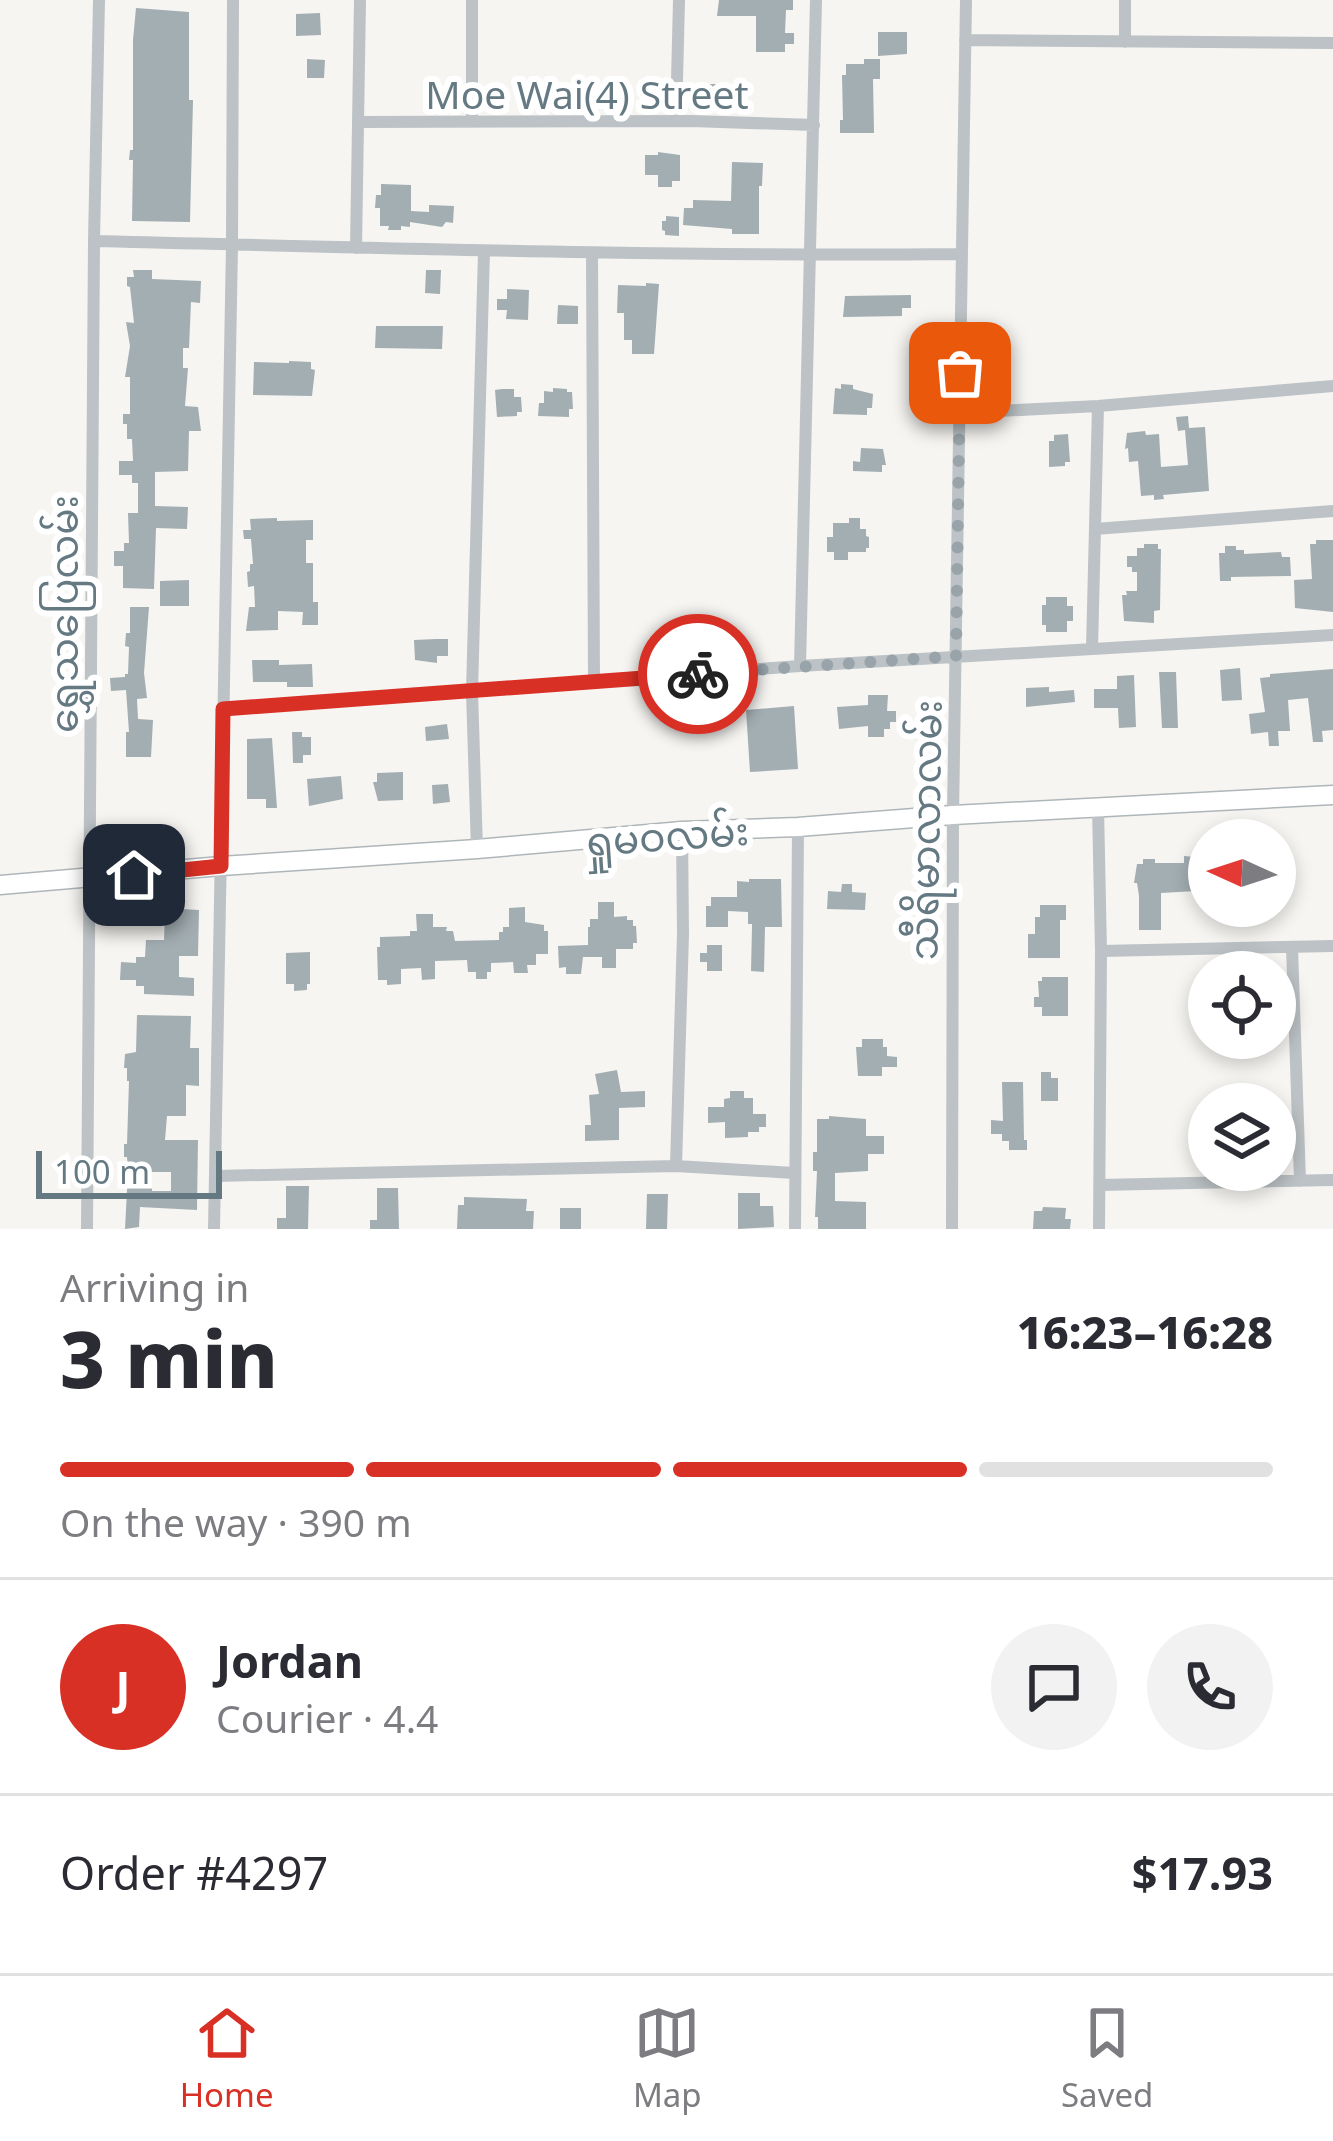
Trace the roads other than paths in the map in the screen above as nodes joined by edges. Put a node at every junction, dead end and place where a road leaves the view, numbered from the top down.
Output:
1 (100, 0) edge
2 (233, 0) edge
3 (360, 0) edge
4 (472, 0) edge
5 (679, 0) edge
6 (817, 0) edge
7 (965, 0) edge
8 (1125, 0) edge
9 (965, 40) junction
10 (1125, 42) junction
11 (1333, 44) edge
12 (676, 121) junction
13 (359, 122) junction
14 (472, 122) junction
15 (814, 125) junction
16 (94, 241) junction
17 (232, 244) junction
18 (356, 248) junction
19 (484, 251) junction
20 (592, 253) junction
21 (962, 254) junction
22 (811, 256) junction
23 (1333, 386) edge
24 (1098, 406) junction
25 (959, 413) junction
26 (1333, 511) edge
27 (1095, 529) junction
28 (1333, 635) edge
29 (1092, 649) junction
30 (956, 656) junction
31 (800, 666) junction
32 (594, 682) junction
33 (472, 692) junction
34 (223, 709) junction
35 (1333, 795) edge
36 (1098, 806) junction
37 (952, 815) junction
38 (798, 827) junction
39 (682, 831) junction
40 (477, 849) junction
41 (221, 866) junction
42 (90, 879) junction
43 (0, 885) edge
44 (1333, 946) edge
45 (1292, 947) junction
46 (1101, 951) junction
47 (676, 1166) junction
48 (794, 1172) junction
49 (215, 1176) junction
50 (1333, 1180) edge
51 (1300, 1181) junction
52 (1100, 1186) junction
53 (87, 1229) edge
54 (214, 1229) edge
55 (795, 1229) edge
56 (952, 1229) edge
57 (1099, 1229) edge

1 - 16 street, ရွှေသပြေလမ်း
2 - 17 street
3 - 13 street
4 - 14 street
5 - 12 street
6 - 15 street
7 - 9 street, သီရိမာလာလမ်း
8 - 10 street
9 - 10 street
9 - 21 street, သီရိမာလာလမ်း
10 - 11 street
12 - 14 street, Moe Wai(4) Street
12 - 15 street, Moe Wai(4) Street
13 - 14 street, Moe Wai(4) Street
13 - 18 street
15 - 22 street
16 - 17 street
16 - 42 street, ရွှေသပြေလမ်း
17 - 18 street
17 - 34 street
18 - 19 street
19 - 20 street
19 - 33 street
20 - 22 street
20 - 32 street
21 - 22 street
21 - 25 street, သီရိမာလာလမ်း
22 - 31 street
23 - 24 street
24 - 25 street
24 - 27 street
25 - 30 street, သီရိမာလာလမ်း
26 - 27 street
27 - 29 street
28 - 29 street
29 - 30 street
30 - 31 street
30 - 37 street, သီရိမာလာလမ်း
31 - 32 street
32 - 33 street
33 - 34 street
33 - 40 street
34 - 41 street
35 - 36 street, ရှုမဝလမ်း
36 - 37 street, ရှုမဝလမ်း
36 - 46 street
37 - 38 street, ရှုမဝလမ်း
37 - 56 street, သီရိမာလာလမ်း
38 - 39 street, ရှုမဝလမ်း
38 - 48 street
39 - 40 street, ရှုမဝလမ်း
39 - 47 street
40 - 41 street, ရှုမဝလမ်း
41 - 42 street, ရှုမဝလမ်း
41 - 49 street
42 - 43 street, ရှုမဝလမ်း
42 - 53 street, ရွှေသပြေလမ်း
44 - 45 street
45 - 46 street
45 - 51 street
46 - 52 street
47 - 48 street
47 - 49 street
48 - 55 street
49 - 54 street
50 - 51 street
51 - 52 street
52 - 57 street

